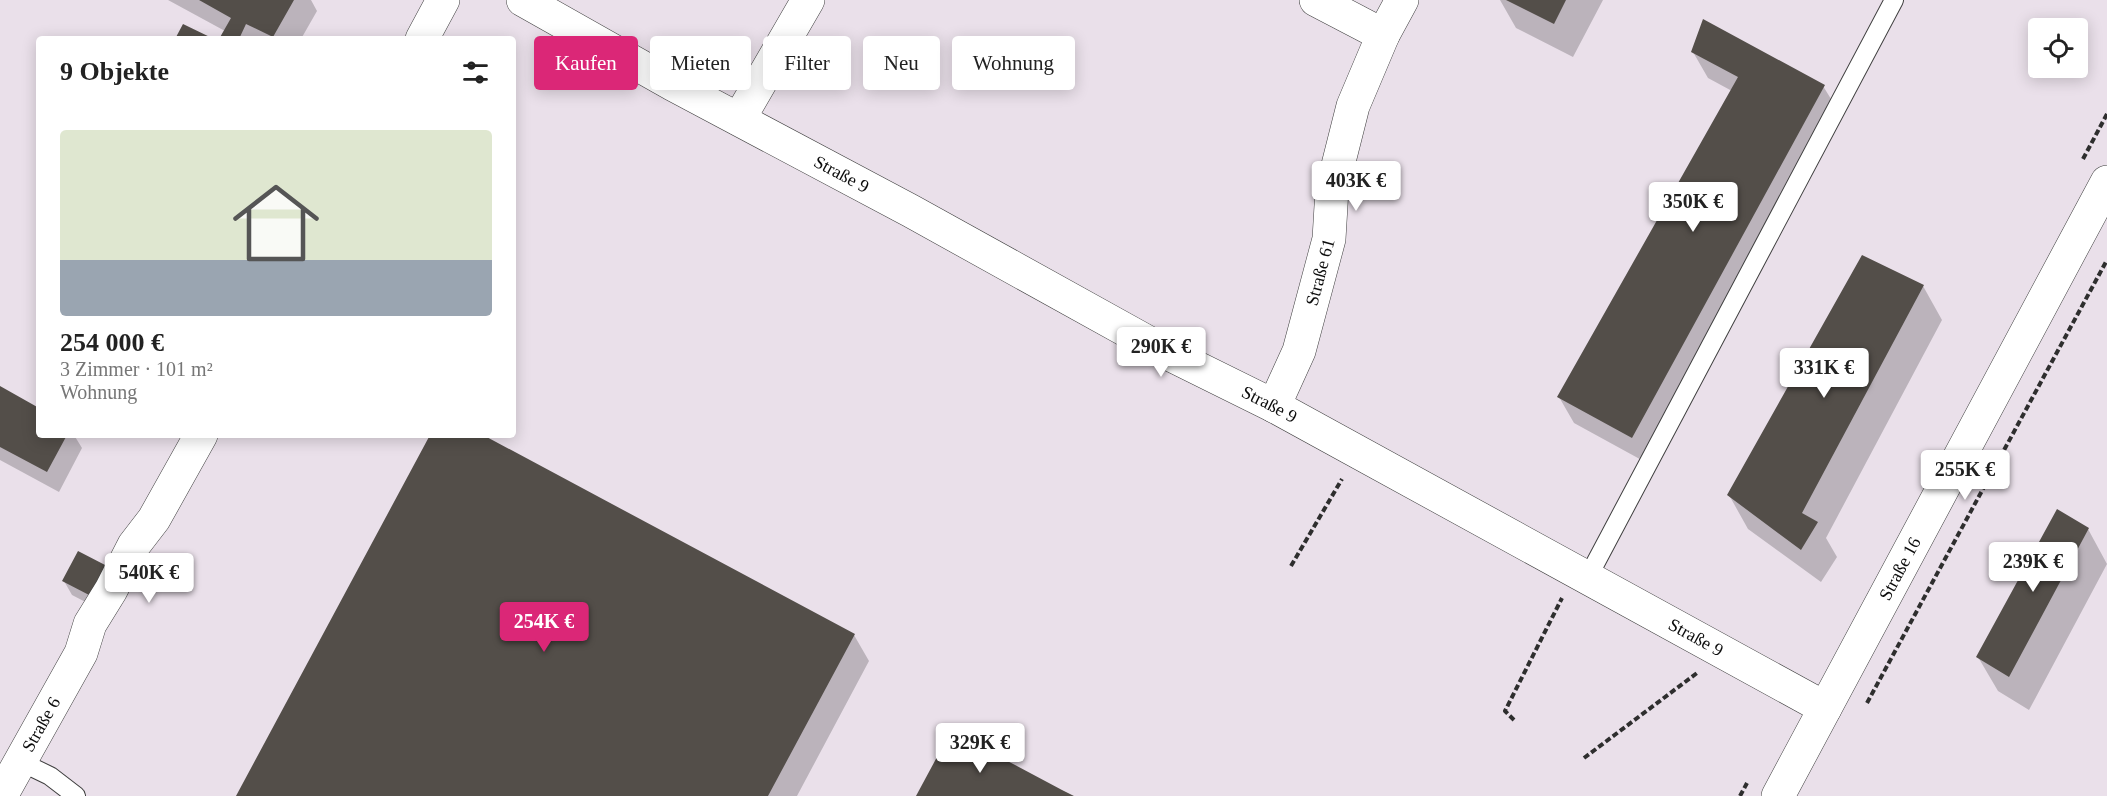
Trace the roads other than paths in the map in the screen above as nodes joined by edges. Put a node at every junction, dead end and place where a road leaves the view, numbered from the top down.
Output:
1 (443, 0) edge
2 (523, 0) edge
3 (808, 0) edge
4 (1316, 0) edge
5 (1402, 0) edge
6 (1894, 0) edge
7 (1383, 35) junction
8 (424, 36) edge
9 (739, 119) junction
10 (2107, 182) edge
11 (1275, 405) junction
12 (199, 438) edge
13 (1582, 574) junction
14 (1825, 708) junction
15 (21, 762) junction
16 (1, 796) edge
17 (76, 796) edge
18 (1778, 796) edge

1 - 8 street
2 - 9 street, Straße 9
3 - 9 street
4 - 7 street
5 - 7 street, Straße 61
6 - 13 lane
7 - 11 street, Straße 61
9 - 11 street, Straße 9
10 - 14 street, Straße 16
11 - 13 street, Straße 9
12 - 15 street, Straße 6
13 - 14 street, Straße 9
14 - 18 street, Straße 16
15 - 16 street, Straße 6
15 - 17 lane

